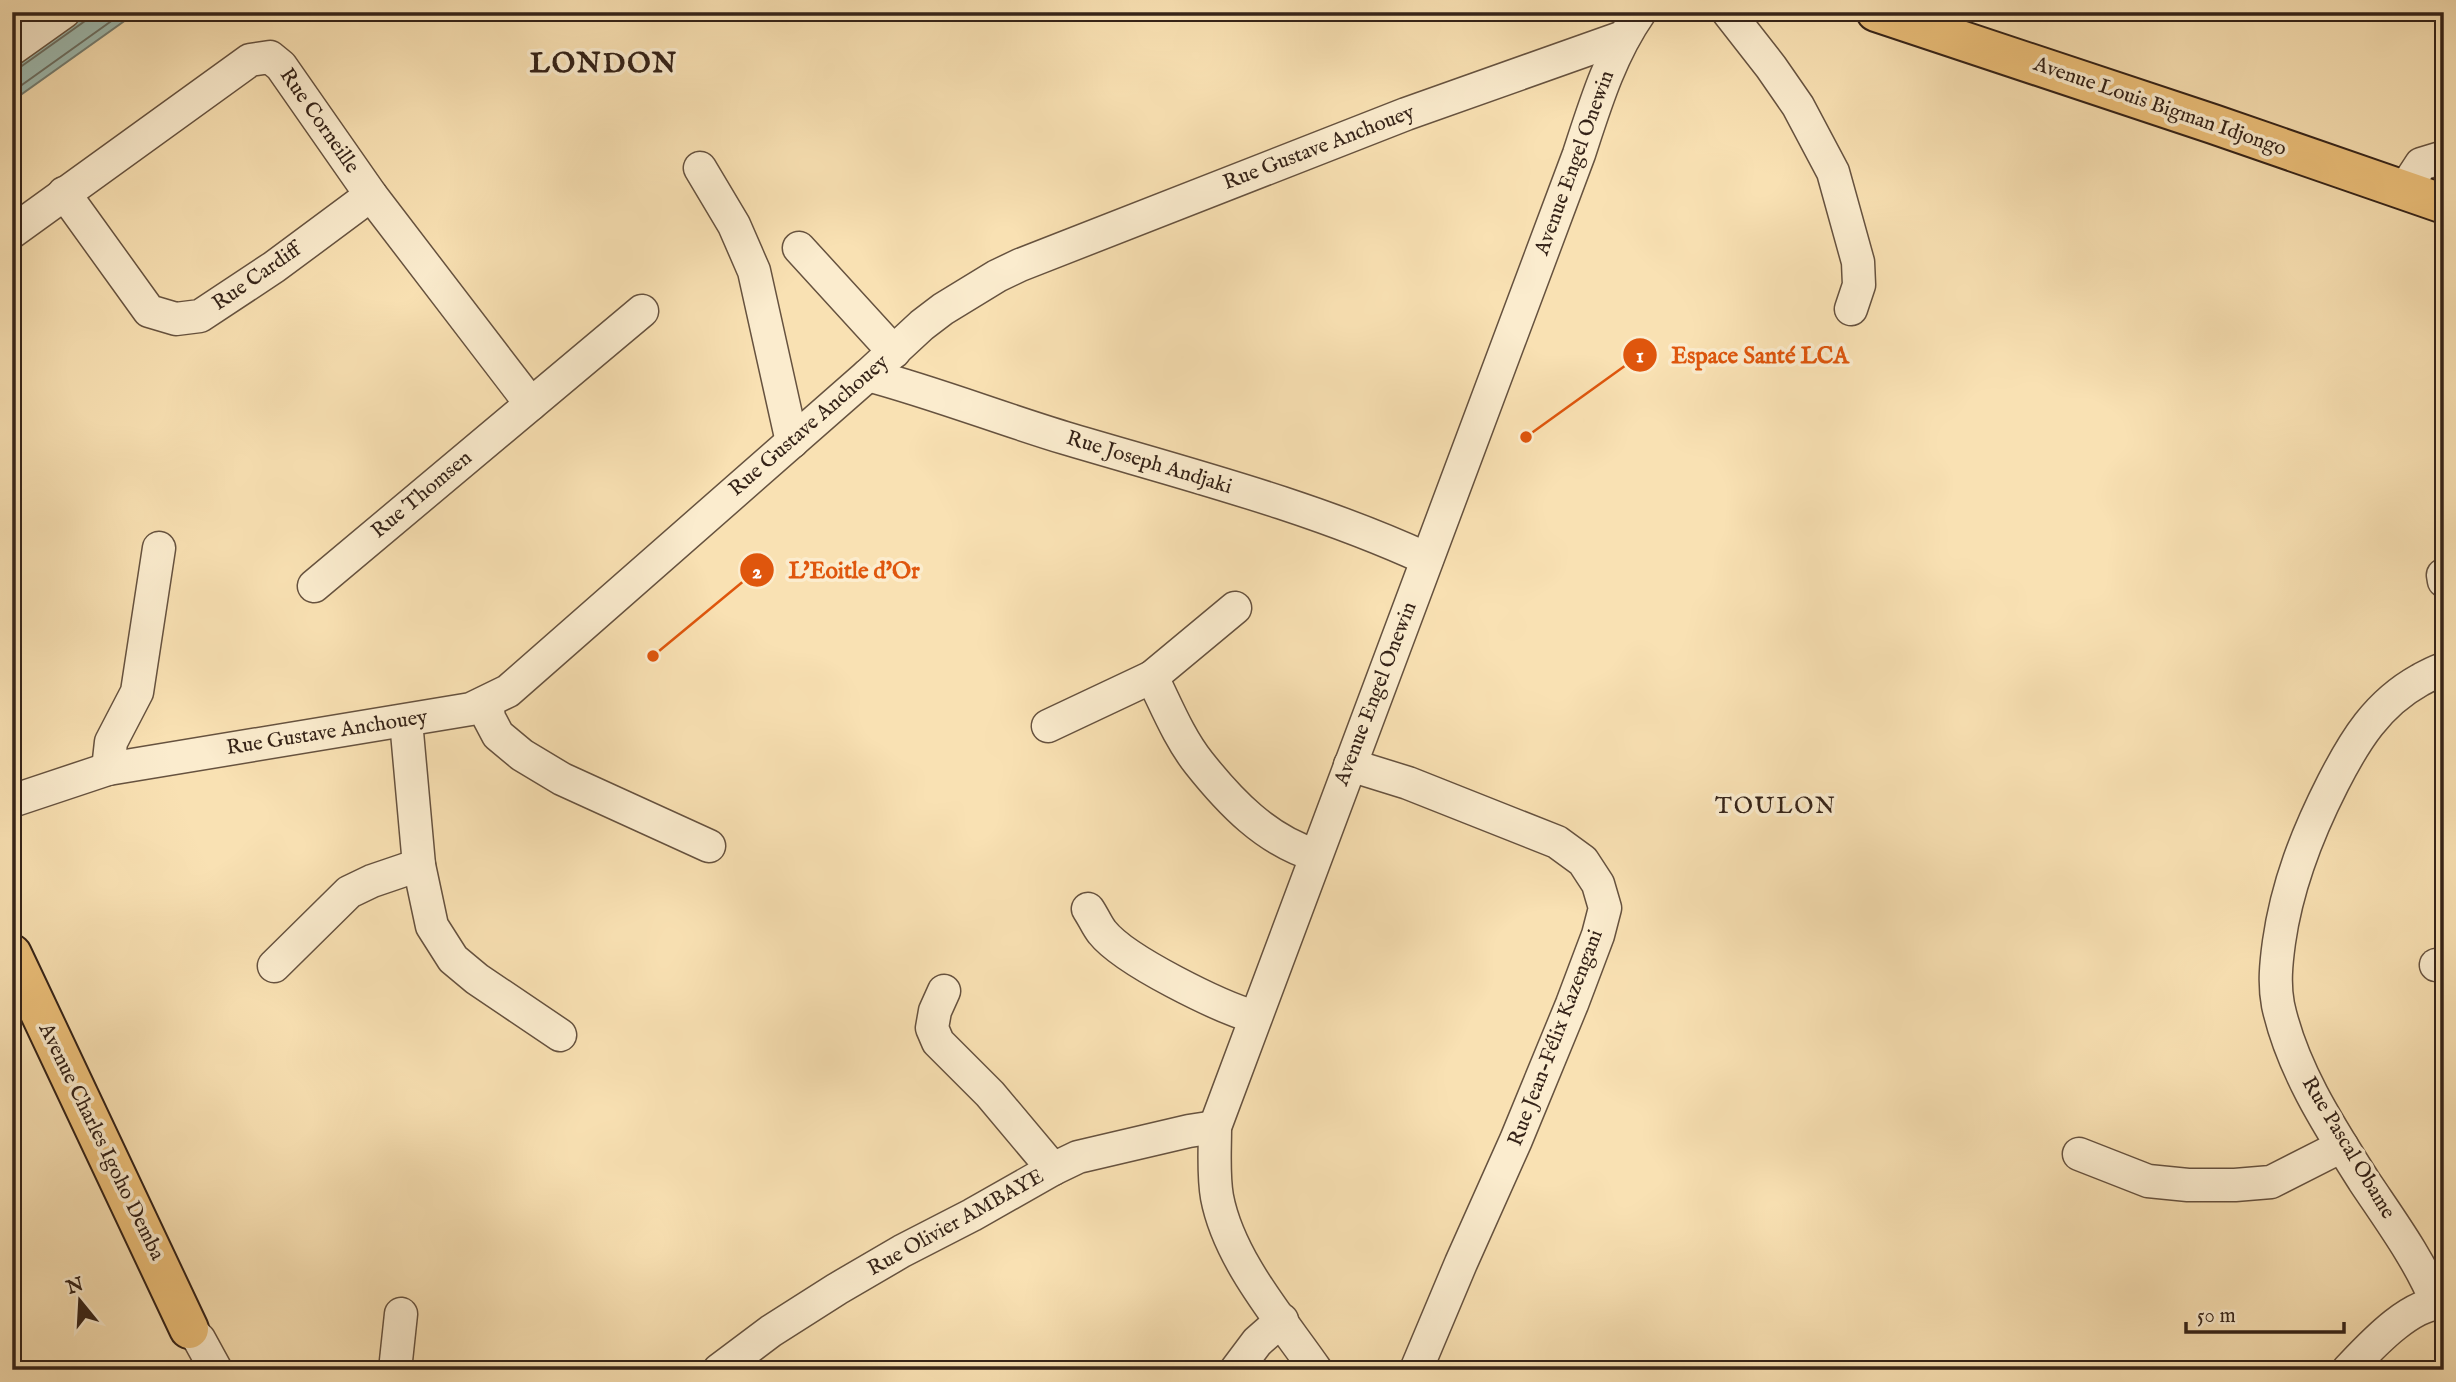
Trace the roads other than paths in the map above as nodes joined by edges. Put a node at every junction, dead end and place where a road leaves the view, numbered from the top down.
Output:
1 (64, 12) edge
2 (1728, 12) edge
3 (1876, 12) edge
4 (1632, 25) edge
5 (12, 49) edge
6 (2444, 157) edge
7 (700, 168) dead end
8 (2404, 190) junction
9 (64, 193) junction
10 (371, 195) junction
11 (2444, 204) edge
12 (12, 232) edge
13 (799, 248) dead end
14 (1851, 309) dead end
15 (642, 311) dead end
16 (894, 352) junction
17 (868, 375) junction
18 (531, 404) junction
19 (792, 442) junction
20 (159, 548) dead end
21 (1427, 559) junction
22 (2443, 575) edge
23 (2444, 581) edge
24 (314, 586) dead end
25 (1235, 608) dead end
26 (2444, 669) edge
27 (1153, 677) junction
28 (487, 703) junction
29 (406, 721) junction
30 (1048, 726) dead end
31 (1350, 765) junction
32 (108, 769) junction
33 (12, 802) edge
34 (709, 846) dead end
35 (1315, 855) junction
36 (419, 865) junction
37 (1088, 909) dead end
38 (12, 954) edge
39 (274, 967) dead end
40 (944, 991) dead end
41 (1255, 1017) junction
42 (561, 1035) dead end
43 (1215, 1127) junction
44 (2342, 1146) junction
45 (2079, 1154) dead end
46 (1054, 1169) junction
47 (2440, 1303) edge
48 (401, 1314) dead end
49 (1282, 1320) junction
50 (189, 1329) junction
51 (196, 1370) edge
52 (216, 1370) edge
53 (395, 1370) edge
54 (719, 1370) edge
55 (1236, 1370) edge
56 (1316, 1370) edge
57 (1416, 1370) edge
58 (2348, 1370) edge

1 - 5 street
2 - 14 street
3 - 8 main road, Avenue Louis Bigman Idjongo
4 - 16 street, Rue Gustave Anchouey
4 - 21 street, Avenue Engel Onewin
6 - 8 street
7 - 19 street
8 - 11 main road, Avenue Louis Bigman Idjongo
9 - 10 street, Rue Cardiff
9 - 10 street, Rue Corneille
9 - 12 street, Rue Corneille
10 - 18 street, Rue Corneille
13 - 16 street
15 - 18 street, Rue Thomsen
16 - 17 street, Rue Gustave Anchouey
17 - 19 street, Rue Gustave Anchouey
17 - 21 street, Rue Joseph Andjaki
18 - 24 street, Rue Thomsen
19 - 28 street, Rue Gustave Anchouey
20 - 32 street
21 - 31 street, Avenue Engel Onewin
22 - 23 street
25 - 27 street
26 - 44 street, Rue Pascal Obame
27 - 30 street
27 - 35 street
28 - 29 street, Rue Gustave Anchouey
28 - 34 street
29 - 32 street, Rue Gustave Anchouey
29 - 36 street
31 - 35 street, Avenue Engel Onewin
31 - 57 street, Rue Jean-Félix Kazengani
32 - 33 street, Rue Gustave Anchouey
35 - 41 street, Avenue Engel Onewin
36 - 39 street
36 - 42 street
37 - 41 street
38 - 50 main road, Avenue Charles Igoho Demba
40 - 46 street
41 - 43 street, Avenue Engel Onewin
43 - 46 street, Rue Olivier AMBAYE
43 - 49 street, Avenue Engel Onewin
44 - 45 street
44 - 47 street, Rue Pascal Obame
46 - 54 street, Rue Olivier AMBAYE
47 - 58 street
48 - 53 street
49 - 55 street
49 - 56 street, Avenue Engel Onewin
50 - 51 street
50 - 52 street

